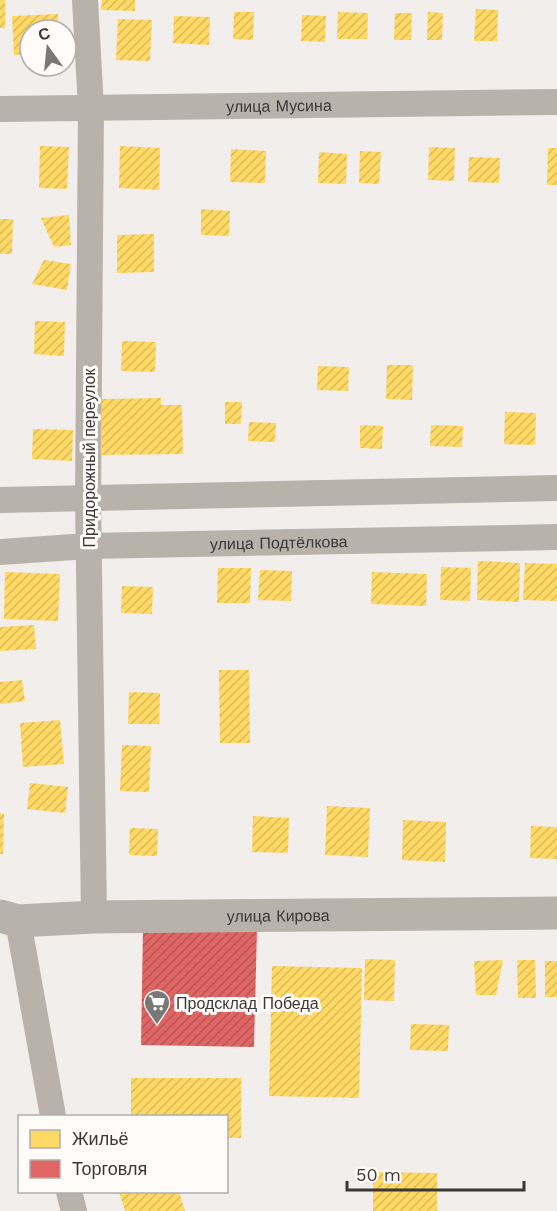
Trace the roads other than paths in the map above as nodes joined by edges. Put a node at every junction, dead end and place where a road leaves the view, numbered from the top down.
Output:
1 (85, 0) edge
2 (557, 102) edge
3 (91, 108) junction
4 (0, 109) edge
5 (557, 488) edge
6 (88, 498) junction
7 (0, 500) edge
8 (557, 537) edge
9 (88, 546) junction
10 (0, 552) edge
11 (557, 913) edge
12 (94, 917) junction
13 (9, 919) edge
14 (53, 1115) edge
15 (70, 1193) edge
16 (74, 1211) edge

1 - 3 street, Придорожный переулок
2 - 3 street, улица Мусина
3 - 4 street, улица Мусина
3 - 6 street, Придорожный переулок
5 - 6 street
6 - 7 street
6 - 9 street, Придорожный переулок
8 - 9 street, улица Подтёлкова
9 - 10 street, улица Подтёлкова
9 - 12 street, Придорожный переулок
11 - 12 street, улица Кирова
12 - 13 street, улица Кирова
13 - 14 street
15 - 16 street

